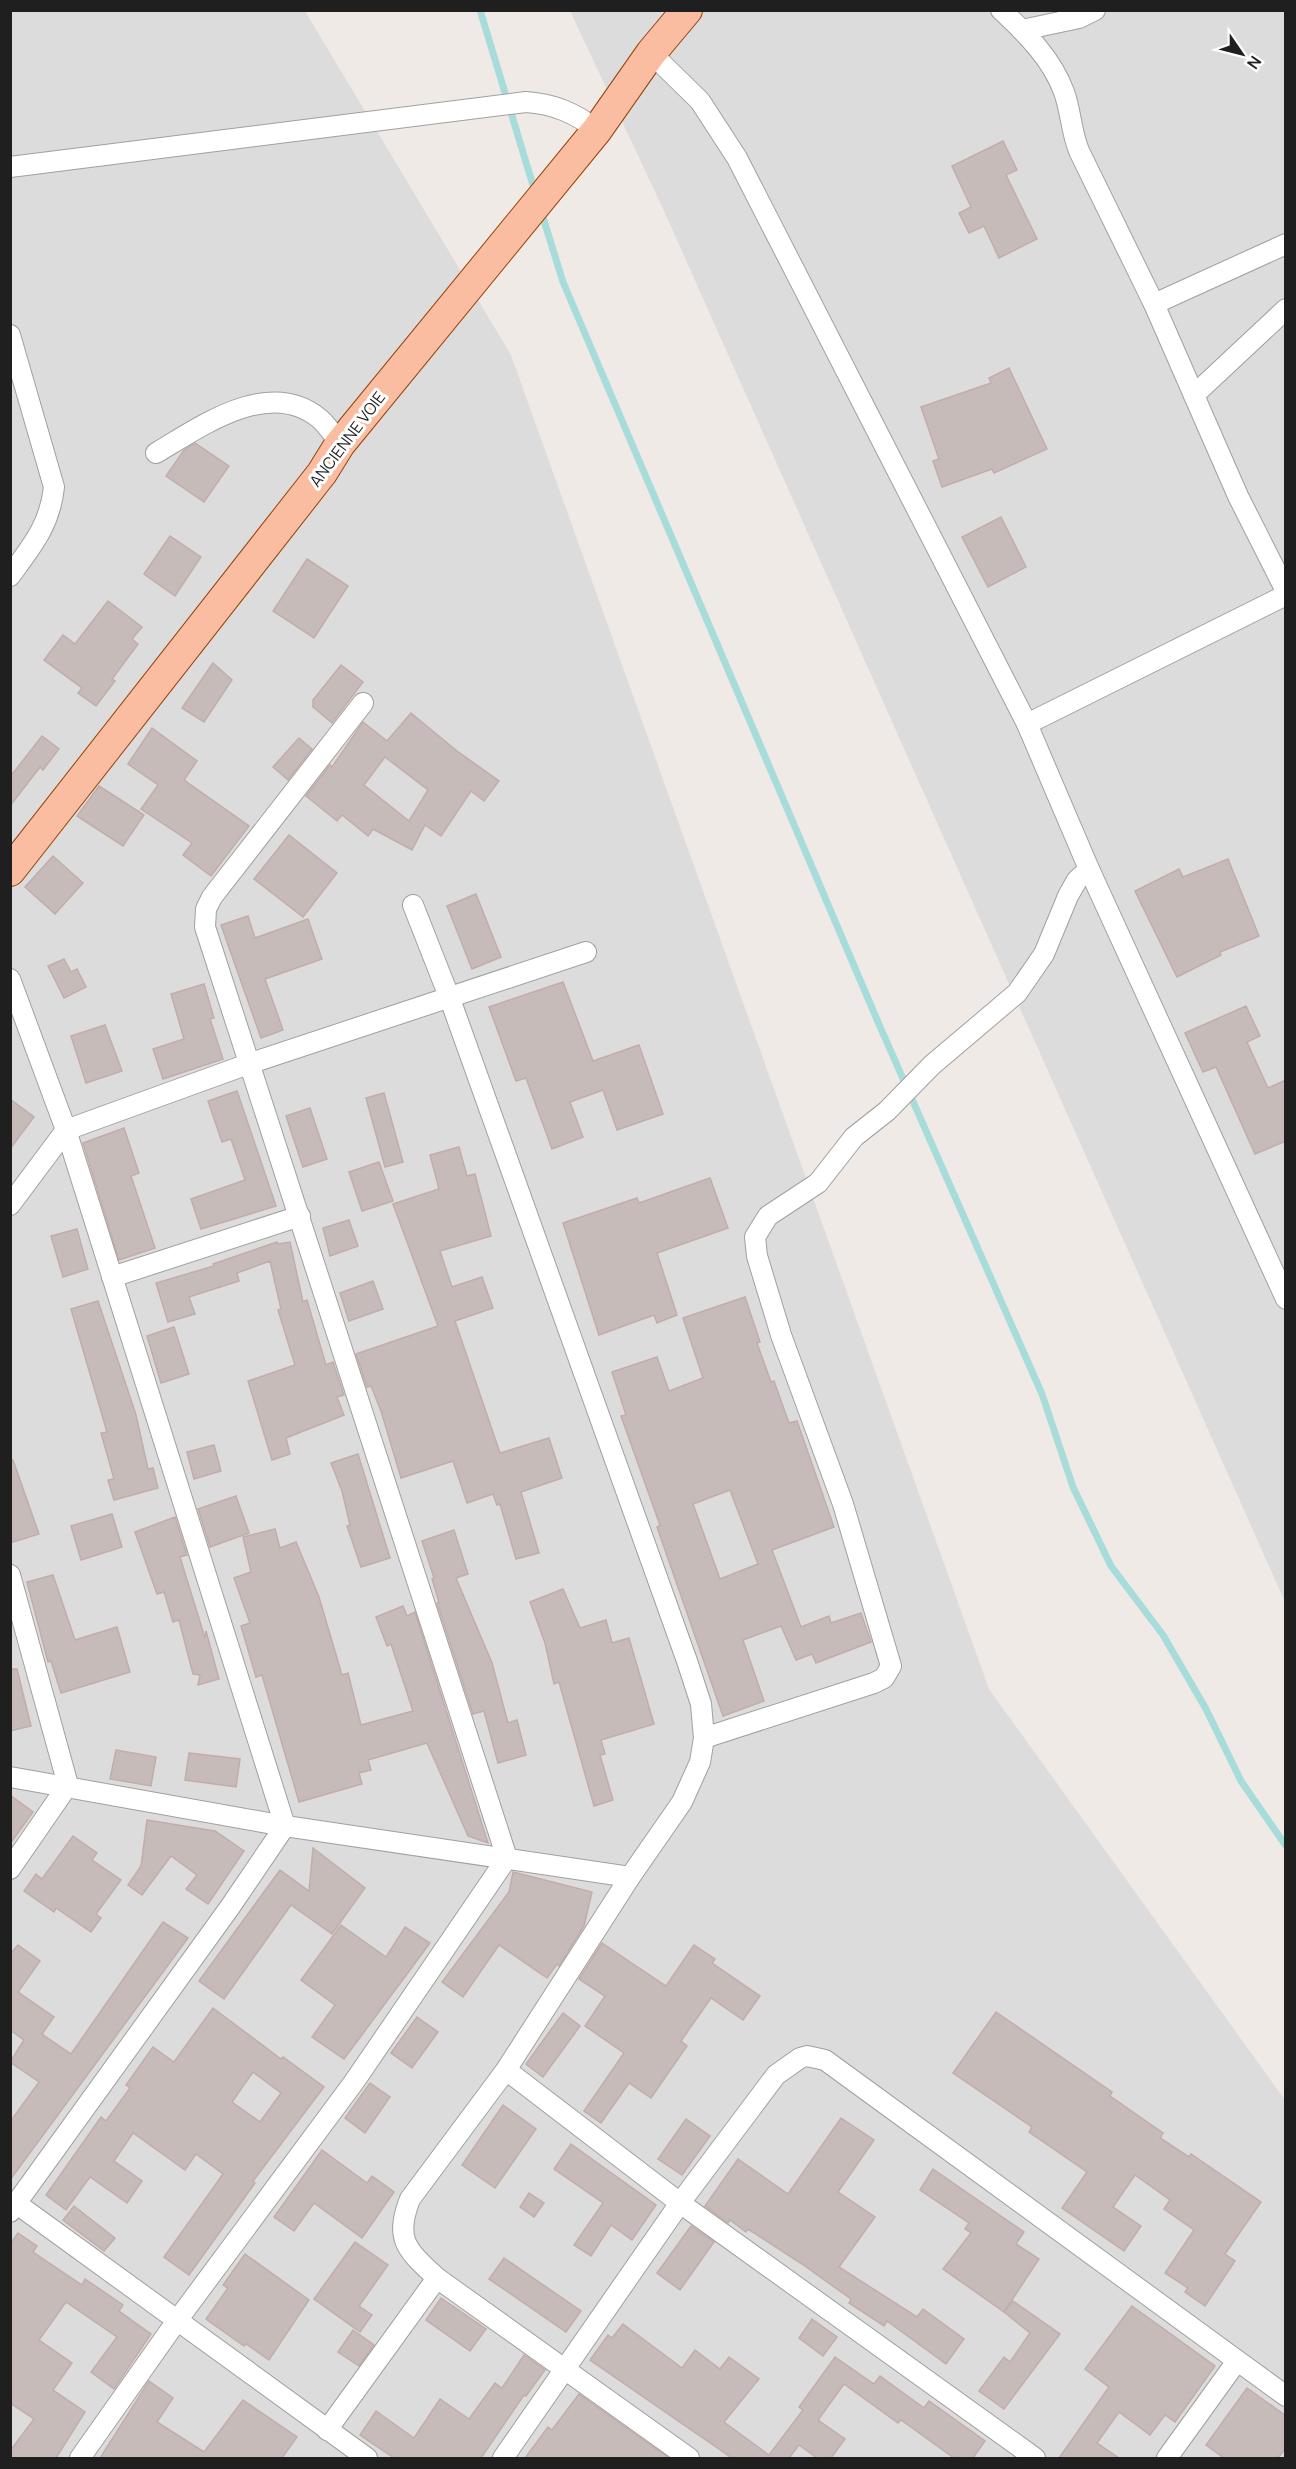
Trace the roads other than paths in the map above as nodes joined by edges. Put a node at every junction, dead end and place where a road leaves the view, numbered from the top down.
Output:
1 (687, 10) edge
2 (1001, 10) edge
3 (1095, 10) edge
4 (1022, 30) junction
5 (651, 54) junction
6 (597, 130) junction
7 (10, 167) edge
8 (1286, 244) edge
9 (1154, 304) junction
10 (1286, 309) edge
11 (10, 335) edge
12 (1194, 395) junction
13 (340, 444) junction
14 (156, 453) dead end
15 (10, 576) edge
16 (1286, 593) edge
17 (363, 703) dead end
18 (1027, 724) junction
19 (1089, 869) junction
20 (10, 871) edge
21 (413, 905) dead end
22 (586, 952) dead end
23 (10, 979) edge
24 (450, 999) junction
25 (251, 1063) junction
26 (66, 1130) junction
27 (10, 1205) edge
28 (300, 1216) junction
29 (112, 1277) junction
30 (1284, 1294) edge
31 (10, 1575) edge
32 (704, 1738) junction
33 (10, 1777) edge
34 (68, 1785) junction
35 (285, 1826) junction
36 (507, 1858) junction
37 (10, 1869) edge
38 (630, 1878) junction
39 (506, 2070) junction
40 (680, 2203) junction
41 (14, 2208) edge
42 (437, 2278) junction
43 (176, 2322) junction
44 (1237, 2361) junction
45 (565, 2369) junction
46 (1286, 2396) edge
47 (327, 2430) junction
48 (80, 2458) edge
49 (367, 2458) edge
50 (502, 2458) edge
51 (689, 2458) edge
52 (1035, 2458) edge
53 (1167, 2458) edge

1 - 5 main road, ANCIENNE VOIE
2 - 4 street
3 - 4 street
4 - 9 street
5 - 6 main road, ANCIENNE VOIE
5 - 18 street
6 - 7 street
6 - 13 main road, ANCIENNE VOIE
8 - 9 street
9 - 12 street
10 - 12 street
11 - 15 street
12 - 16 street
13 - 14 street
13 - 20 main road, ANCIENNE VOIE
16 - 18 street
17 - 25 street
18 - 19 street
19 - 30 street
19 - 32 street
21 - 24 street
22 - 24 street
23 - 26 street
24 - 25 street
24 - 32 street
25 - 26 street
25 - 28 street
26 - 27 street
26 - 29 street
28 - 29 street
28 - 36 street
29 - 35 street
31 - 34 street
32 - 38 street
33 - 34 street
34 - 35 street
34 - 37 street
35 - 36 street
35 - 41 street
36 - 38 street
36 - 43 street
38 - 39 street
39 - 40 street
39 - 42 street
40 - 44 street
40 - 45 street
40 - 52 street
41 - 43 street
42 - 45 street
42 - 47 street
43 - 47 street
43 - 48 street
44 - 46 street
44 - 53 street
45 - 50 street
45 - 51 street
47 - 49 street

